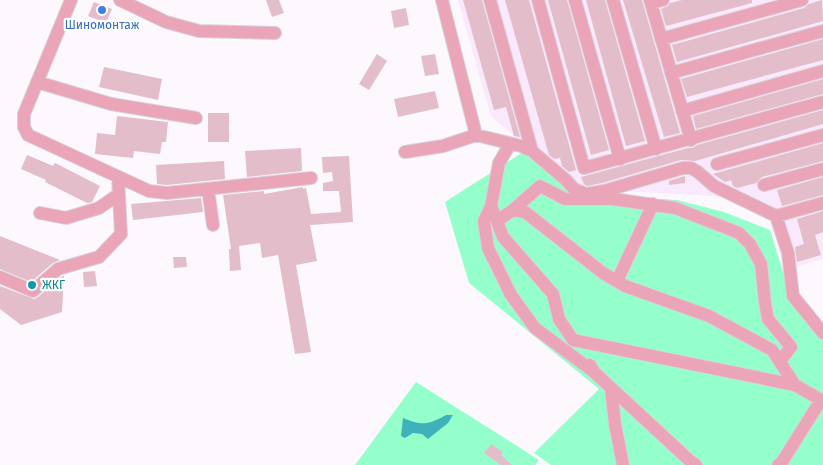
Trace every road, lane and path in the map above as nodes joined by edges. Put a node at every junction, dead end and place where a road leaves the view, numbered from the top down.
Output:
1 (71, 0) edge
2 (120, 0) edge
3 (442, 0) edge
4 (490, 0) edge
5 (538, 0) edge
6 (575, 0) edge
7 (613, 0) edge
8 (802, 0) edge
9 (654, 1) edge
10 (823, 31) edge
11 (275, 33) dead end
12 (661, 39) junction
13 (823, 71) edge
14 (671, 73) junction
15 (37, 82) junction
16 (823, 102) edge
17 (682, 111) junction
18 (196, 118) dead end
19 (476, 135) junction
20 (823, 135) edge
21 (690, 140) junction
22 (510, 144) junction
23 (656, 149) junction
24 (532, 151) junction
25 (405, 152) dead end
26 (620, 159) junction
27 (717, 164) dead end
28 (823, 170) edge
29 (118, 178) junction
30 (311, 178) dead end
31 (764, 185) dead end
32 (208, 189) junction
33 (119, 194) junction
34 (823, 203) edge
35 (653, 204) junction
36 (491, 206) junction
37 (513, 210) junction
38 (40, 213) dead end
39 (776, 216) junction
40 (497, 221) junction
41 (213, 225) dead end
42 (0, 277) edge
43 (617, 281) junction
44 (823, 333) edge
45 (574, 340) junction
46 (780, 361) junction
47 (594, 372) junction
48 (795, 385) junction
49 (612, 389) junction
50 (623, 465) edge
51 (696, 465) edge
52 (778, 465) edge

1 - 15 street
2 - 11 street
3 - 19 street
4 - 24 street
5 - 26 street
6 - 26 street
7 - 23 street
8 - 12 street
9 - 12 street
10 - 14 street
12 - 14 street
13 - 17 street
14 - 17 street
15 - 18 street
15 - 29 street
16 - 21 street
17 - 21 street
19 - 22 street
19 - 25 street
20 - 27 street
21 - 23 street
22 - 24 street
22 - 36 street
23 - 26 street
24 - 39 street
28 - 31 street
29 - 32 street
29 - 33 street
30 - 32 street
32 - 41 street
33 - 38 street
33 - 42 street
34 - 39 street
35 - 37 street
35 - 43 street
35 - 46 street
36 - 40 street
36 - 47 street
37 - 40 street
37 - 43 street
39 - 44 street
40 - 45 street
43 - 46 street
45 - 47 street
45 - 48 street
46 - 48 street
47 - 49 street
48 - 52 street
49 - 50 street
49 - 51 street

